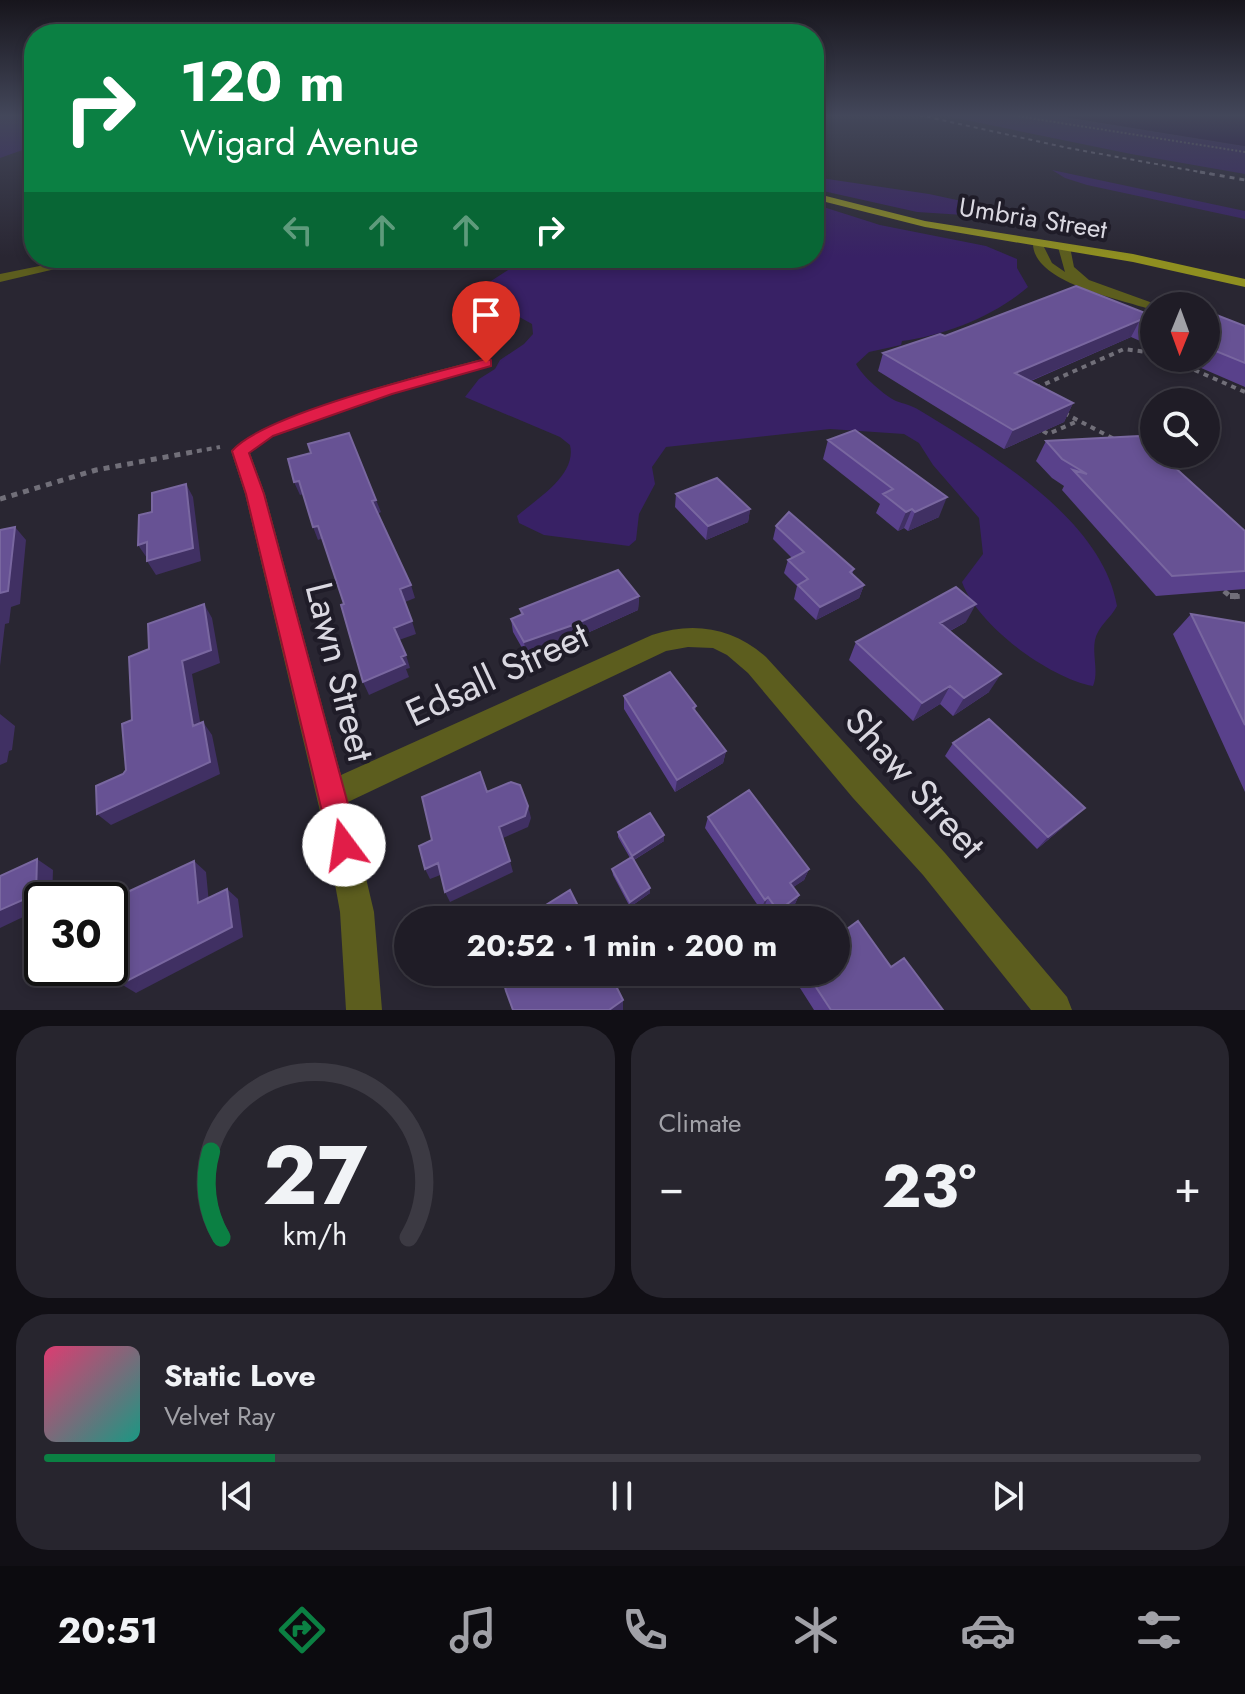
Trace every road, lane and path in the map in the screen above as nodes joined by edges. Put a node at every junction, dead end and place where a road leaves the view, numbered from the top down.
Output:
1 (824, 199) edge
2 (1037, 243) junction
3 (1064, 247) junction
4 (48, 268) edge
5 (0, 278) edge
6 (1245, 283) edge
7 (1086, 284) junction
8 (1140, 301) edge
9 (1120, 343) edge
10 (1106, 346) edge
11 (1100, 349) edge
12 (1140, 350) edge
13 (1122, 351) junction
14 (1112, 355) junction
15 (1073, 361) edge
16 (1096, 362) junction
17 (486, 363) dead end
18 (1063, 366) edge
19 (1085, 367) junction
20 (1056, 369) edge
21 (1074, 371) junction
22 (1202, 372) edge
23 (1213, 373) dead end
24 (1045, 374) edge
25 (1067, 374) junction
26 (1207, 376) junction
27 (1037, 377) edge
28 (1056, 379) junction
29 (1048, 383) junction
30 (1245, 392) edge
31 (1025, 393) edge
32 (1058, 410) edge
33 (1078, 420) junction
34 (1043, 431) edge
35 (1127, 446) edge
36 (234, 448) junction
37 (0, 499) edge
38 (1224, 591) edge
39 (1245, 596) edge
40 (698, 635) joint
41 (332, 794) junction
42 (364, 1010) edge
43 (1054, 1010) edge

1 - 2 main road, Umbria Street
2 - 3 main road, Umbria Street
2 - 7 street
3 - 6 main road, Umbria Street
3 - 7 street
4 - 5 street
7 - 8 street
9 - 13 path
10 - 13 path
11 - 14 path
12 - 13 path
13 - 14 path
14 - 16 path
15 - 19 path
16 - 16 path
16 - 19 path
17 - 36 street
18 - 21 path
19 - 21 path
20 - 25 path
21 - 25 path
22 - 26 path
23 - 26 path
24 - 28 path
25 - 28 path
26 - 30 path
27 - 29 path
28 - 29 path
29 - 31 path
32 - 33 path
33 - 34 path
33 - 35 path
36 - 37 path
36 - 41 street, Lawn Street
38 - 39 path
40 - 41 street, Edsall Street
40 - 43 street, Shaw Street
41 - 42 street, Lawn Street

